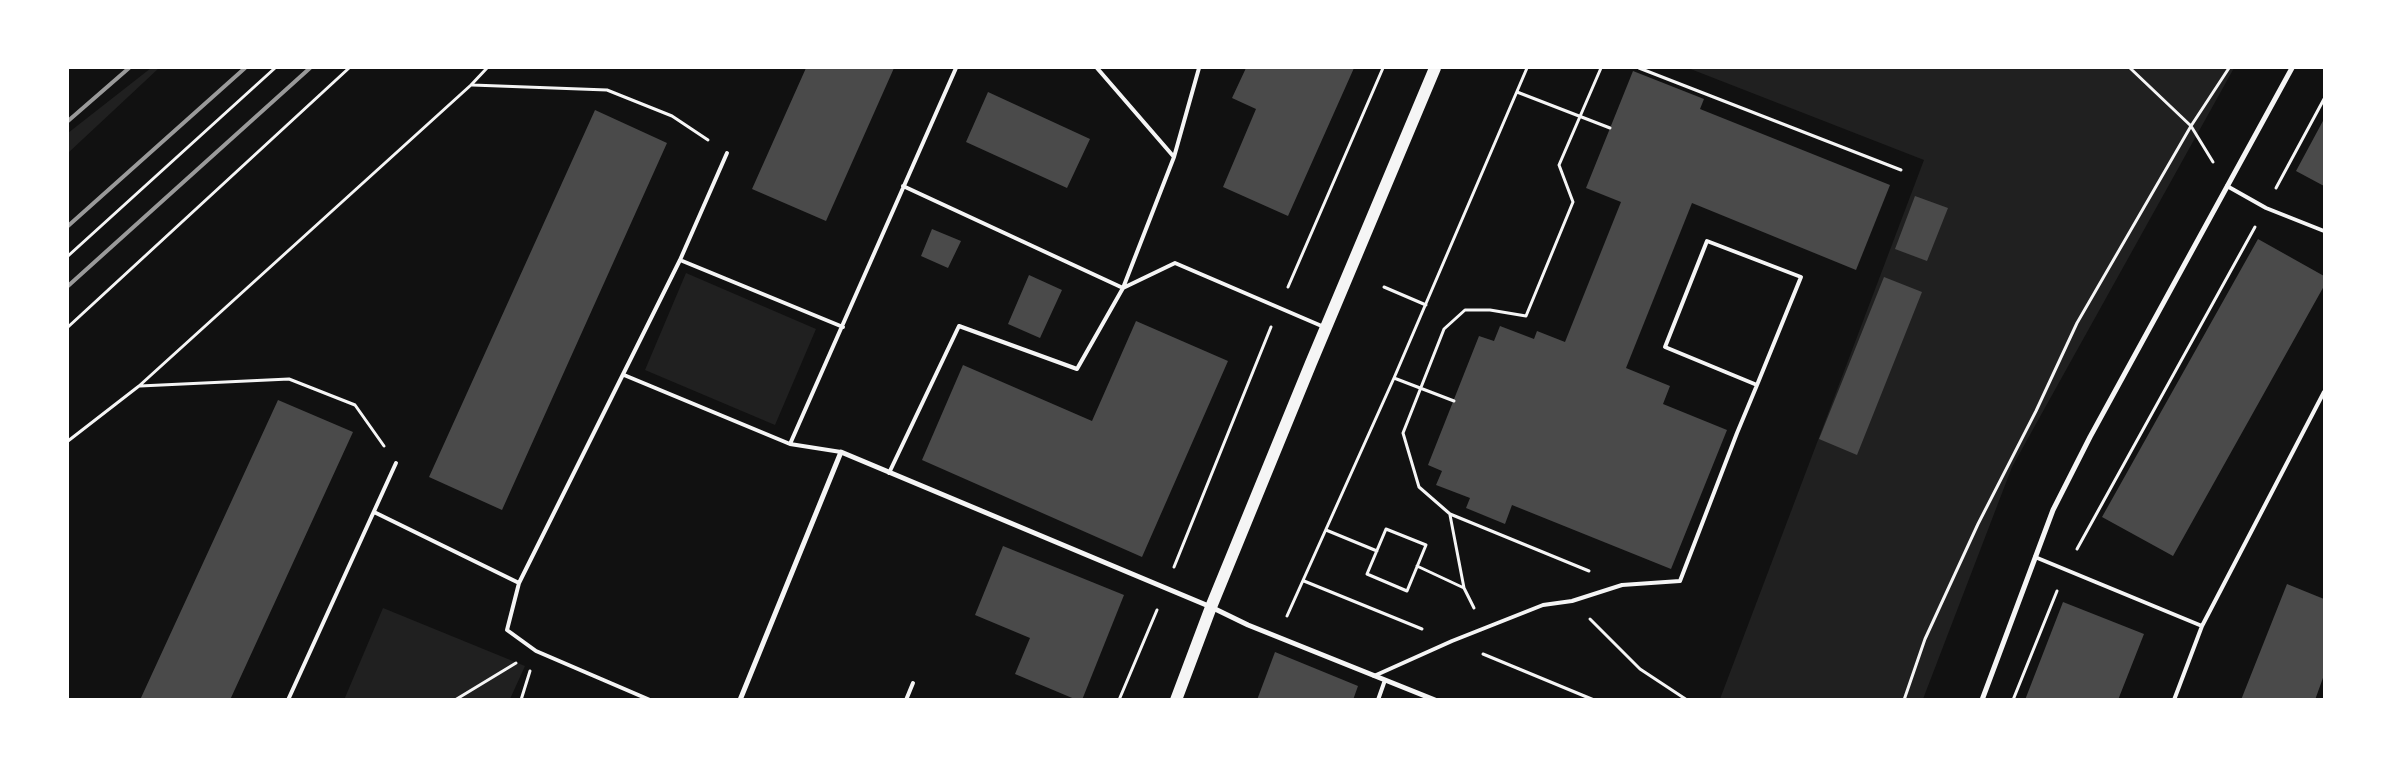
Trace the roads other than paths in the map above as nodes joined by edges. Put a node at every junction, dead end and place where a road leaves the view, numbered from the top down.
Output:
1 (956, 68) edge
2 (1097, 68) edge
3 (1199, 68) edge
4 (1435, 68) edge
5 (2292, 68) edge
6 (728, 153) road end
7 (1174, 157) junction
8 (903, 186) junction
9 (2228, 186) junction
10 (2324, 231) edge
11 (680, 260) junction
12 (1123, 288) junction
13 (843, 327) junction
14 (1326, 328) junction
15 (624, 376) junction
16 (1757, 384) junction
17 (2324, 392) edge
18 (790, 444) junction
19 (841, 452) junction
20 (396, 463) road end
21 (889, 473) junction
22 (374, 512) junction
23 (2034, 556) junction
24 (519, 582) junction
25 (1211, 607) junction
26 (2202, 626) junction
27 (1374, 676) junction
28 (1385, 680) junction
29 (913, 683) dead end
30 (288, 700) edge
31 (650, 700) edge
32 (740, 700) edge
33 (906, 700) edge
34 (1176, 700) edge
35 (1378, 700) edge
36 (1435, 700) edge
37 (1982, 700) edge
38 (2174, 700) edge

1 - 8 lane
2 - 7 lane
3 - 7 lane
4 - 14 main road
5 - 9 street
6 - 11 lane
7 - 12 lane
8 - 12 lane
8 - 13 lane
9 - 10 lane
9 - 23 street
11 - 13 lane
11 - 15 lane
12 - 14 lane
12 - 21 lane
13 - 18 lane
14 - 25 main road
15 - 18 lane
15 - 24 lane
16 - 16 lane
16 - 27 lane
17 - 26 lane
18 - 19 lane
19 - 21 street
19 - 32 street
20 - 22 lane
21 - 25 street
22 - 24 lane
22 - 30 lane
23 - 26 lane
23 - 37 street
24 - 31 lane
25 - 27 street
25 - 34 main road
26 - 38 lane
27 - 28 street
28 - 35 lane
28 - 36 street
29 - 33 lane

